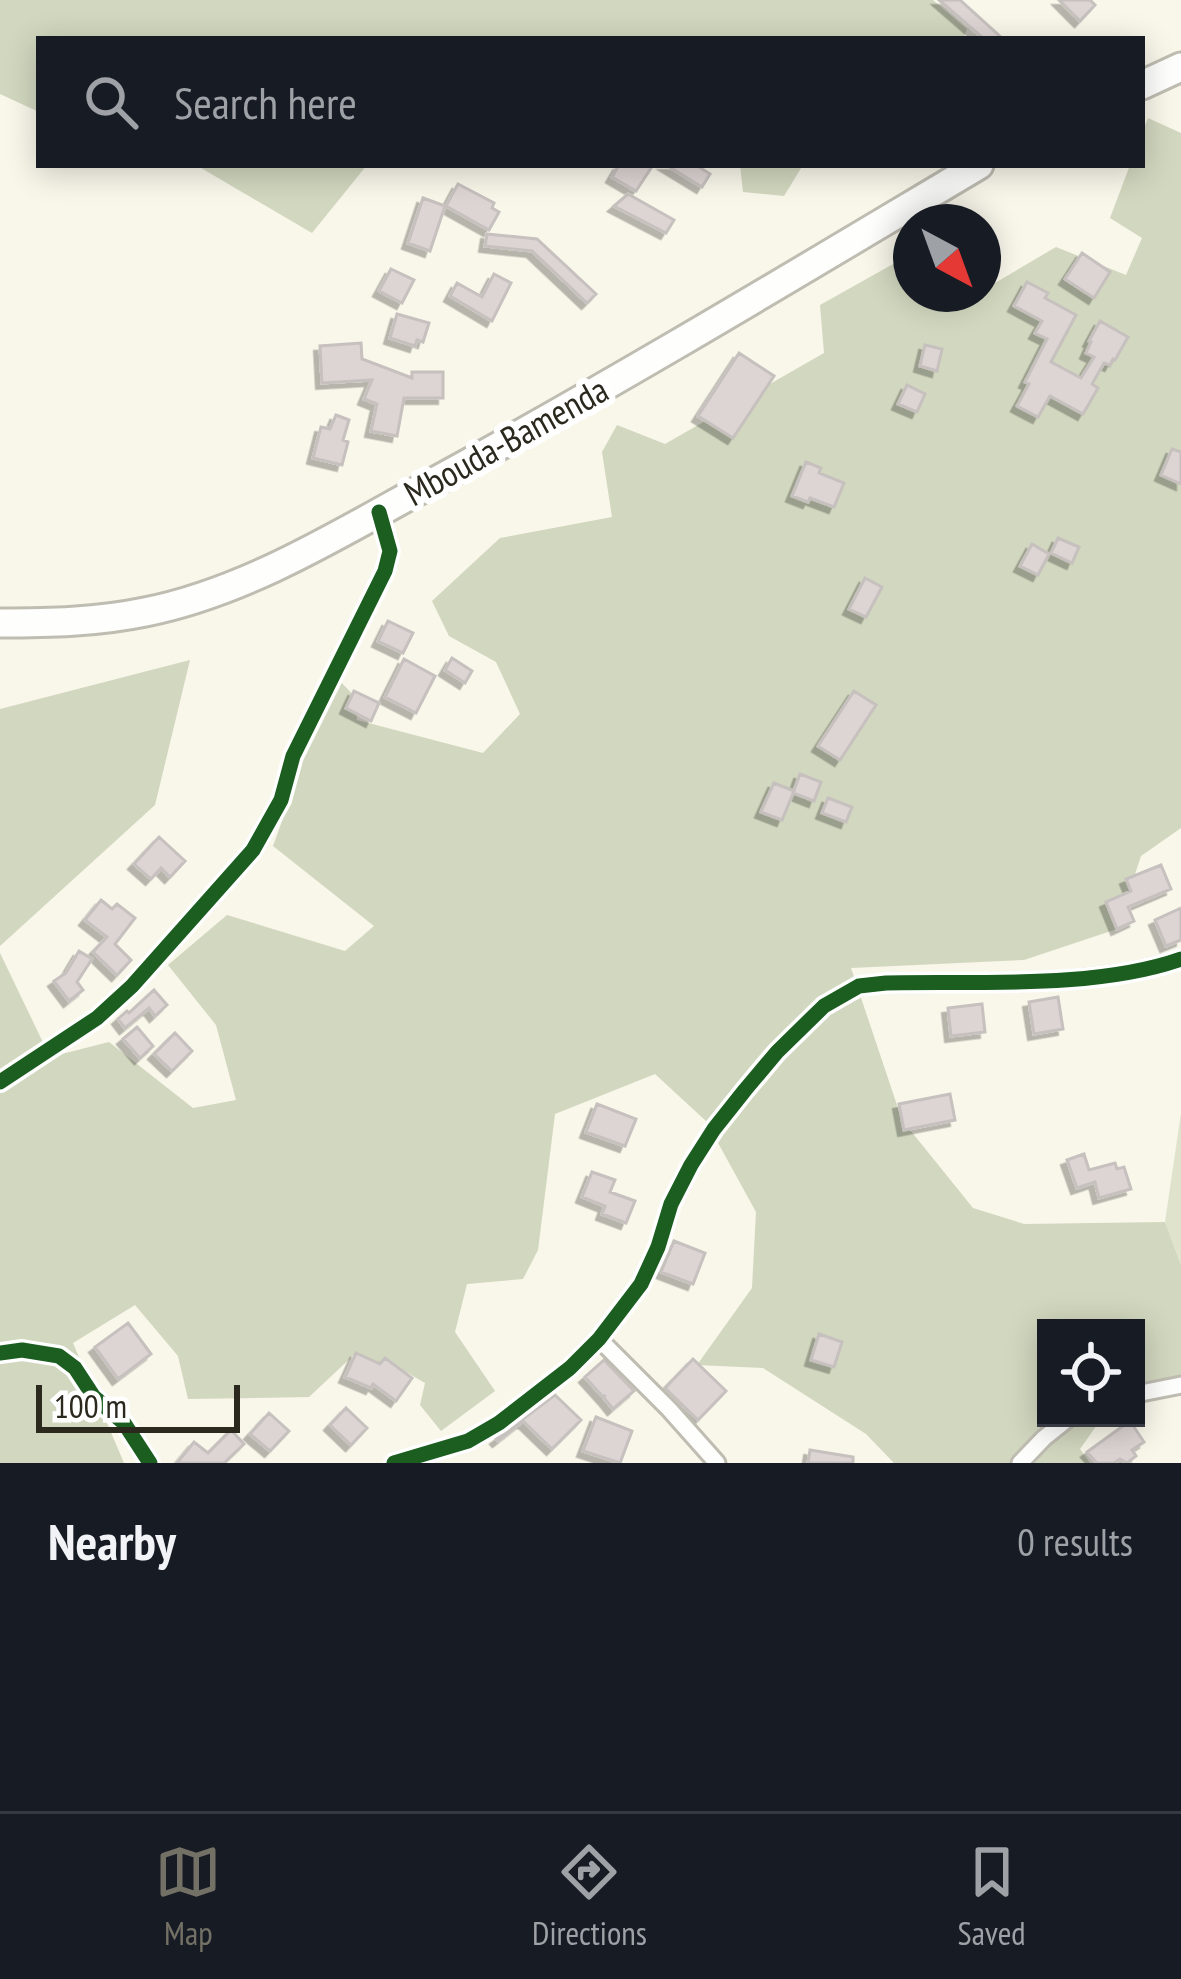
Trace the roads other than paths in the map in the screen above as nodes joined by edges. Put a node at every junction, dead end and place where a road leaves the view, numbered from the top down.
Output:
1 (1181, 67) edge
2 (1145, 85) edge
3 (974, 168) edge
4 (379, 512) junction
5 (0, 623) edge
6 (1181, 959) edge
7 (0, 1082) edge
8 (598, 1340) junction
9 (0, 1353) edge
10 (1181, 1385) edge
11 (1145, 1392) edge
12 (1058, 1427) edge
13 (150, 1463) edge
14 (394, 1463) edge
15 (716, 1463) edge
16 (1020, 1463) edge

1 - 2 highway
3 - 4 highway, Mbouda-Bamenda
4 - 5 highway, Mbouda-Bamenda
4 - 7 street
6 - 8 street
8 - 14 street
8 - 15 street
9 - 13 street
10 - 11 street
12 - 16 street

